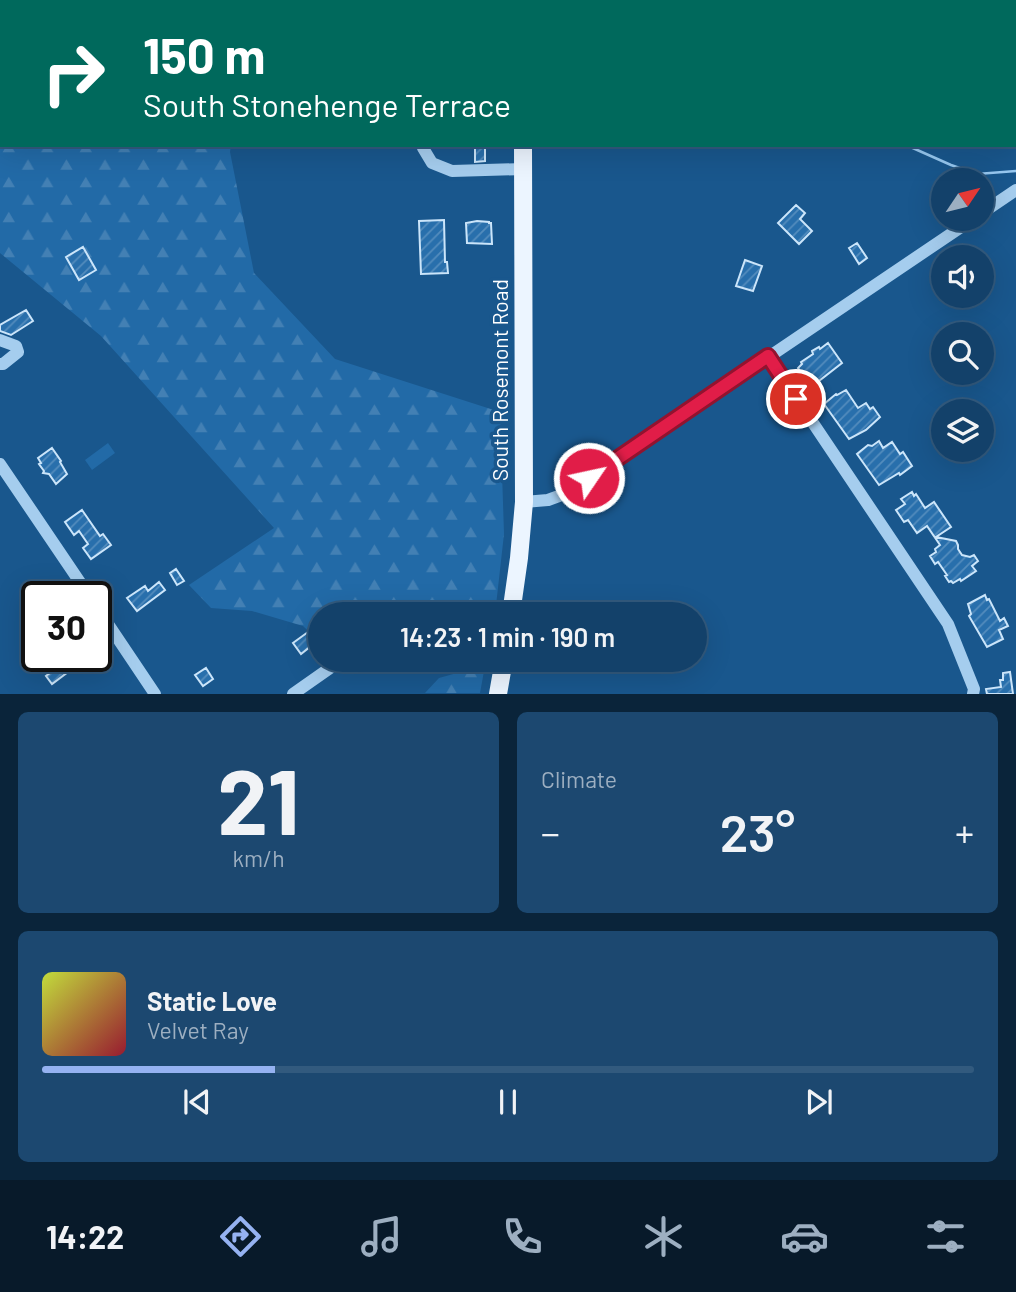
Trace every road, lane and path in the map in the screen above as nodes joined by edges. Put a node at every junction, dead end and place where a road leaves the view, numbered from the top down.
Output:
1 (425, 147) edge
2 (523, 147) edge
3 (523, 169) junction
4 (1016, 190) edge
5 (994, 205) edge
6 (955, 231) edge
7 (0, 340) edge
8 (768, 356) junction
9 (0, 365) edge
10 (0, 464) edge
11 (524, 502) junction
12 (79, 581) edge
13 (513, 602) edge
14 (112, 630) edge
15 (324, 672) edge
16 (502, 672) edge
17 (155, 694) edge
18 (293, 694) edge
19 (498, 694) edge
20 (974, 694) edge

1 - 3 street
2 - 3 main road, South Rosemont Road
3 - 11 main road, South Rosemont Road
4 - 5 street
6 - 8 street
7 - 9 street
8 - 11 street
8 - 20 street
10 - 12 street
11 - 13 main road, South Rosemont Road
14 - 17 street
15 - 18 street
16 - 19 main road

